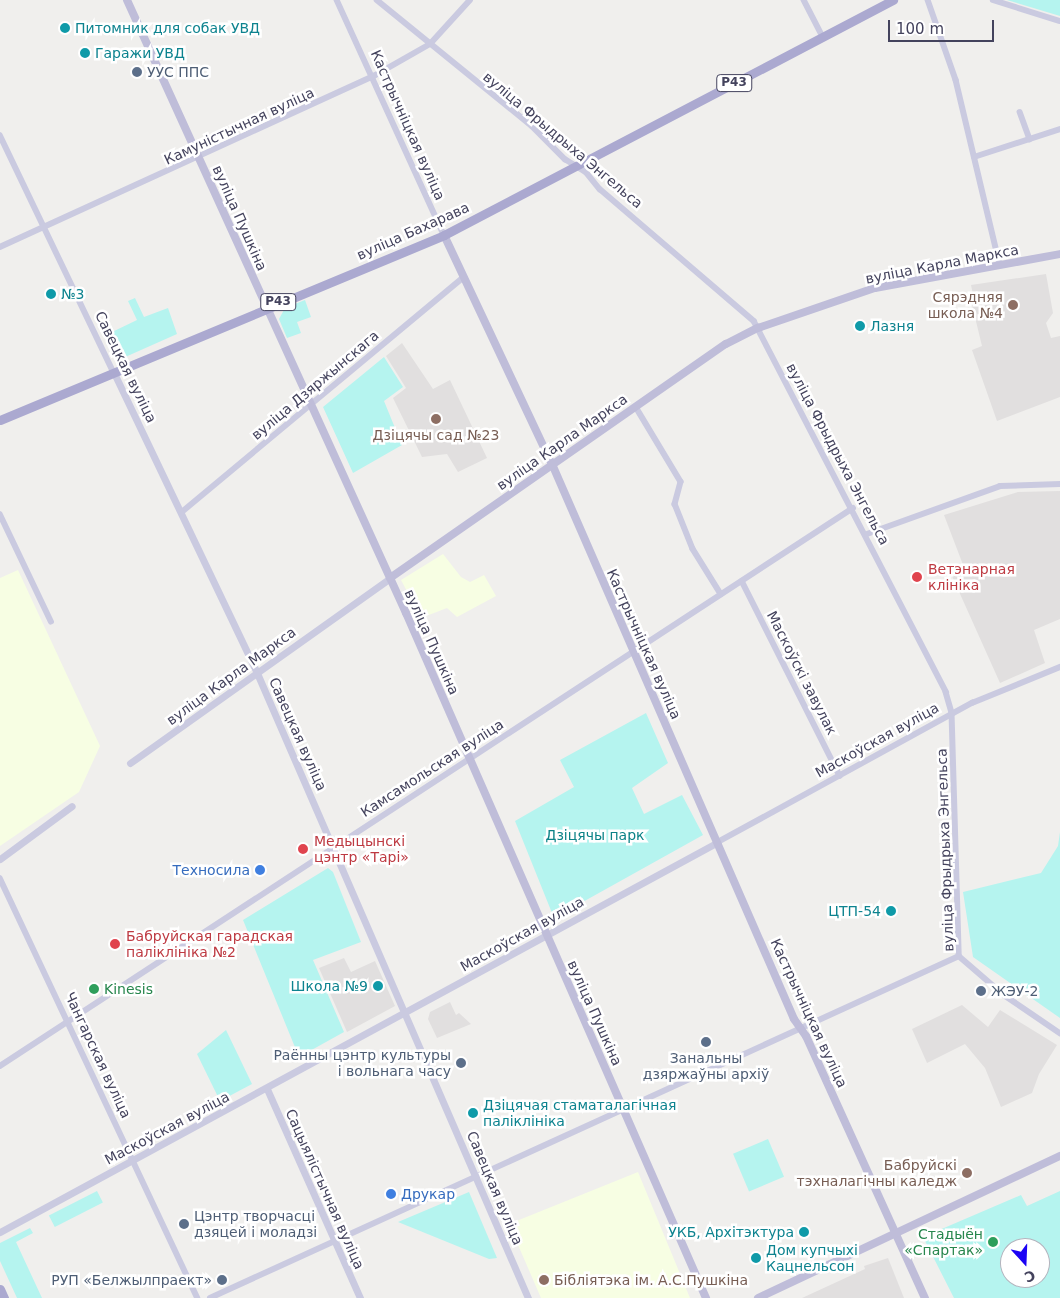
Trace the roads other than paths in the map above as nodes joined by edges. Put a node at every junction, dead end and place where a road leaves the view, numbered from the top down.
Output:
1 (127, 0) edge
2 (337, 0) edge
3 (377, 0) edge
4 (470, 0) edge
5 (804, 0) edge
6 (893, 0) edge
7 (928, 0) edge
8 (993, 0) edge
9 (1060, 21) edge
10 (823, 37) junction
11 (430, 44) junction
12 (374, 76) junction
13 (1020, 112) dead end
14 (1060, 129) edge
15 (0, 135) edge
16 (1030, 139) junction
17 (974, 157) junction
18 (199, 158) junction
19 (574, 166) junction
20 (45, 228) junction
21 (444, 235) junction
22 (0, 247) edge
23 (1060, 254) edge
24 (1000, 266) junction
25 (463, 278) junction
26 (267, 307) junction
27 (758, 328) junction
28 (114, 373) junction
29 (310, 405) junction
30 (636, 407) junction
31 (0, 420) edge
32 (552, 464) junction
33 (1060, 484) edge
34 (853, 508) junction
35 (183, 511) junction
36 (0, 514) edge
37 (867, 534) junction
38 (390, 578) junction
39 (742, 581) junction
40 (721, 594) junction
41 (51, 621) dead end
42 (634, 652) junction
43 (1060, 667) edge
44 (257, 673) junction
45 (952, 713) junction
46 (469, 759) junction
47 (130, 764) dead end
48 (840, 776) junction
49 (72, 806) dead end
50 (718, 842) junction
51 (335, 846) junction
52 (0, 859) edge
53 (0, 878) edge
54 (547, 935) junction
55 (959, 956) junction
56 (406, 1012) junction
57 (69, 1022) junction
58 (800, 1028) junction
59 (1060, 1033) edge
60 (0, 1066) edge
61 (267, 1089) junction
62 (623, 1109) junction
63 (1060, 1156) edge
64 (133, 1160) junction
65 (476, 1176) junction
66 (0, 1232) edge
67 (897, 1233) junction
68 (335, 1241) junction
69 (0, 1289) edge
70 (4, 1298) edge
71 (198, 1298) edge
72 (210, 1298) edge
73 (360, 1298) edge
74 (528, 1298) edge
75 (706, 1298) edge
76 (758, 1298) edge
77 (925, 1298) edge

1 - 18 main road, вуліца Пушкіна
2 - 12 street, Кастрычніцкая вуліца
3 - 11 street, вуліца Фрыдрыха Энгельса
4 - 11 street, Камуністычная вуліца
5 - 10 street
6 - 10 main road, вуліца Бахарава / Р43
7 - 17 street
8 - 9 street
10 - 19 main road, вуліца Бахарава / Р43
11 - 12 street, Камуністычная вуліца
11 - 19 street, вуліца Фрыдрыха Энгельса
12 - 18 street, Камуністычная вуліца
12 - 21 street, Кастрычніцкая вуліца
13 - 16 street
14 - 16 street
15 - 20 street, Савецкая вуліца
16 - 17 street
17 - 24 street
18 - 20 street, Камуністычная вуліца
18 - 26 main road, вуліца Пушкіна
19 - 21 main road, вуліца Бахарава / Р43
19 - 27 street, вуліца Фрыдрыха Энгельса
20 - 22 street, Камуністычная вуліца
20 - 28 street, Савецкая вуліца
21 - 25 main road, Кастрычніцкая вуліца
21 - 26 main road, вуліца Бахарава / Р43
23 - 24 main road, вуліца Карла Маркса
24 - 27 main road, вуліца Карла Маркса
25 - 29 street, вуліца Дзяржынскага
25 - 32 main road, Кастрычніцкая вуліца
26 - 28 main road, вуліца Бахарава / Р43
26 - 29 main road, вуліца Пушкіна
27 - 30 main road, вуліца Карла Маркса
27 - 34 street, вуліца Фрыдрыха Энгельса
28 - 31 main road, вуліца Бахарава / Р43
28 - 35 street, Савецкая вуліца
29 - 35 street, вуліца Дзяржынскага
29 - 38 main road, вуліца Пушкіна
30 - 32 main road, вуліца Карла Маркса
30 - 40 street
32 - 38 main road, вуліца Карла Маркса
32 - 42 main road, Кастрычніцкая вуліца
33 - 37 street
34 - 37 street, вуліца Фрыдрыха Энгельса
34 - 39 street, Камсамольская вуліца
35 - 44 street, Савецкая вуліца
36 - 41 street
37 - 45 street, вуліца Фрыдрыха Энгельса
38 - 44 street, вуліца Карла Маркса
38 - 46 main road, вуліца Пушкіна
39 - 40 street, Камсамольская вуліца
39 - 48 street, Маскоўскі завулак
40 - 42 street, Камсамольская вуліца
42 - 46 street, Камсамольская вуліца
42 - 50 main road, Кастрычніцкая вуліца
43 - 45 street, Маскоўская вуліца
44 - 47 street, вуліца Карла Маркса
44 - 51 street, Савецкая вуліца
45 - 48 street, Маскоўская вуліца
45 - 55 street, вуліца Фрыдрыха Энгельса
46 - 51 street, Камсамольская вуліца
46 - 54 main road, вуліца Пушкіна
48 - 50 street, Маскоўская вуліца
49 - 52 street
50 - 54 street, Маскоўская вуліца
50 - 58 main road, Кастрычніцкая вуліца
51 - 56 street, Савецкая вуліца
51 - 57 street, Камсамольская вуліца
53 - 57 street, Чангарская вуліца
54 - 56 street, Маскоўская вуліца
54 - 62 main road, вуліца Пушкіна
55 - 58 street
55 - 59 street, вуліца Фрыдрыха Энгельса
56 - 61 street, Маскоўская вуліца
56 - 65 street, Савецкая вуліца
57 - 60 street, Камсамольская вуліца
57 - 64 street, Чангарская вуліца
58 - 62 street
58 - 67 main road, Кастрычніцкая вуліца
61 - 64 street, Маскоўская вуліца
61 - 68 street, Сацыялістычная вуліца
62 - 65 street
62 - 75 main road, вуліца Пушкіна
63 - 67 main road
64 - 66 street, Маскоўская вуліца
64 - 71 street, Чангарская вуліца
65 - 68 street
65 - 74 street, Савецкая вуліца
67 - 76 main road
67 - 77 main road, Кастрычніцкая вуліца
68 - 72 street
68 - 73 street, Сацыялістычная вуліца
69 - 70 main road

